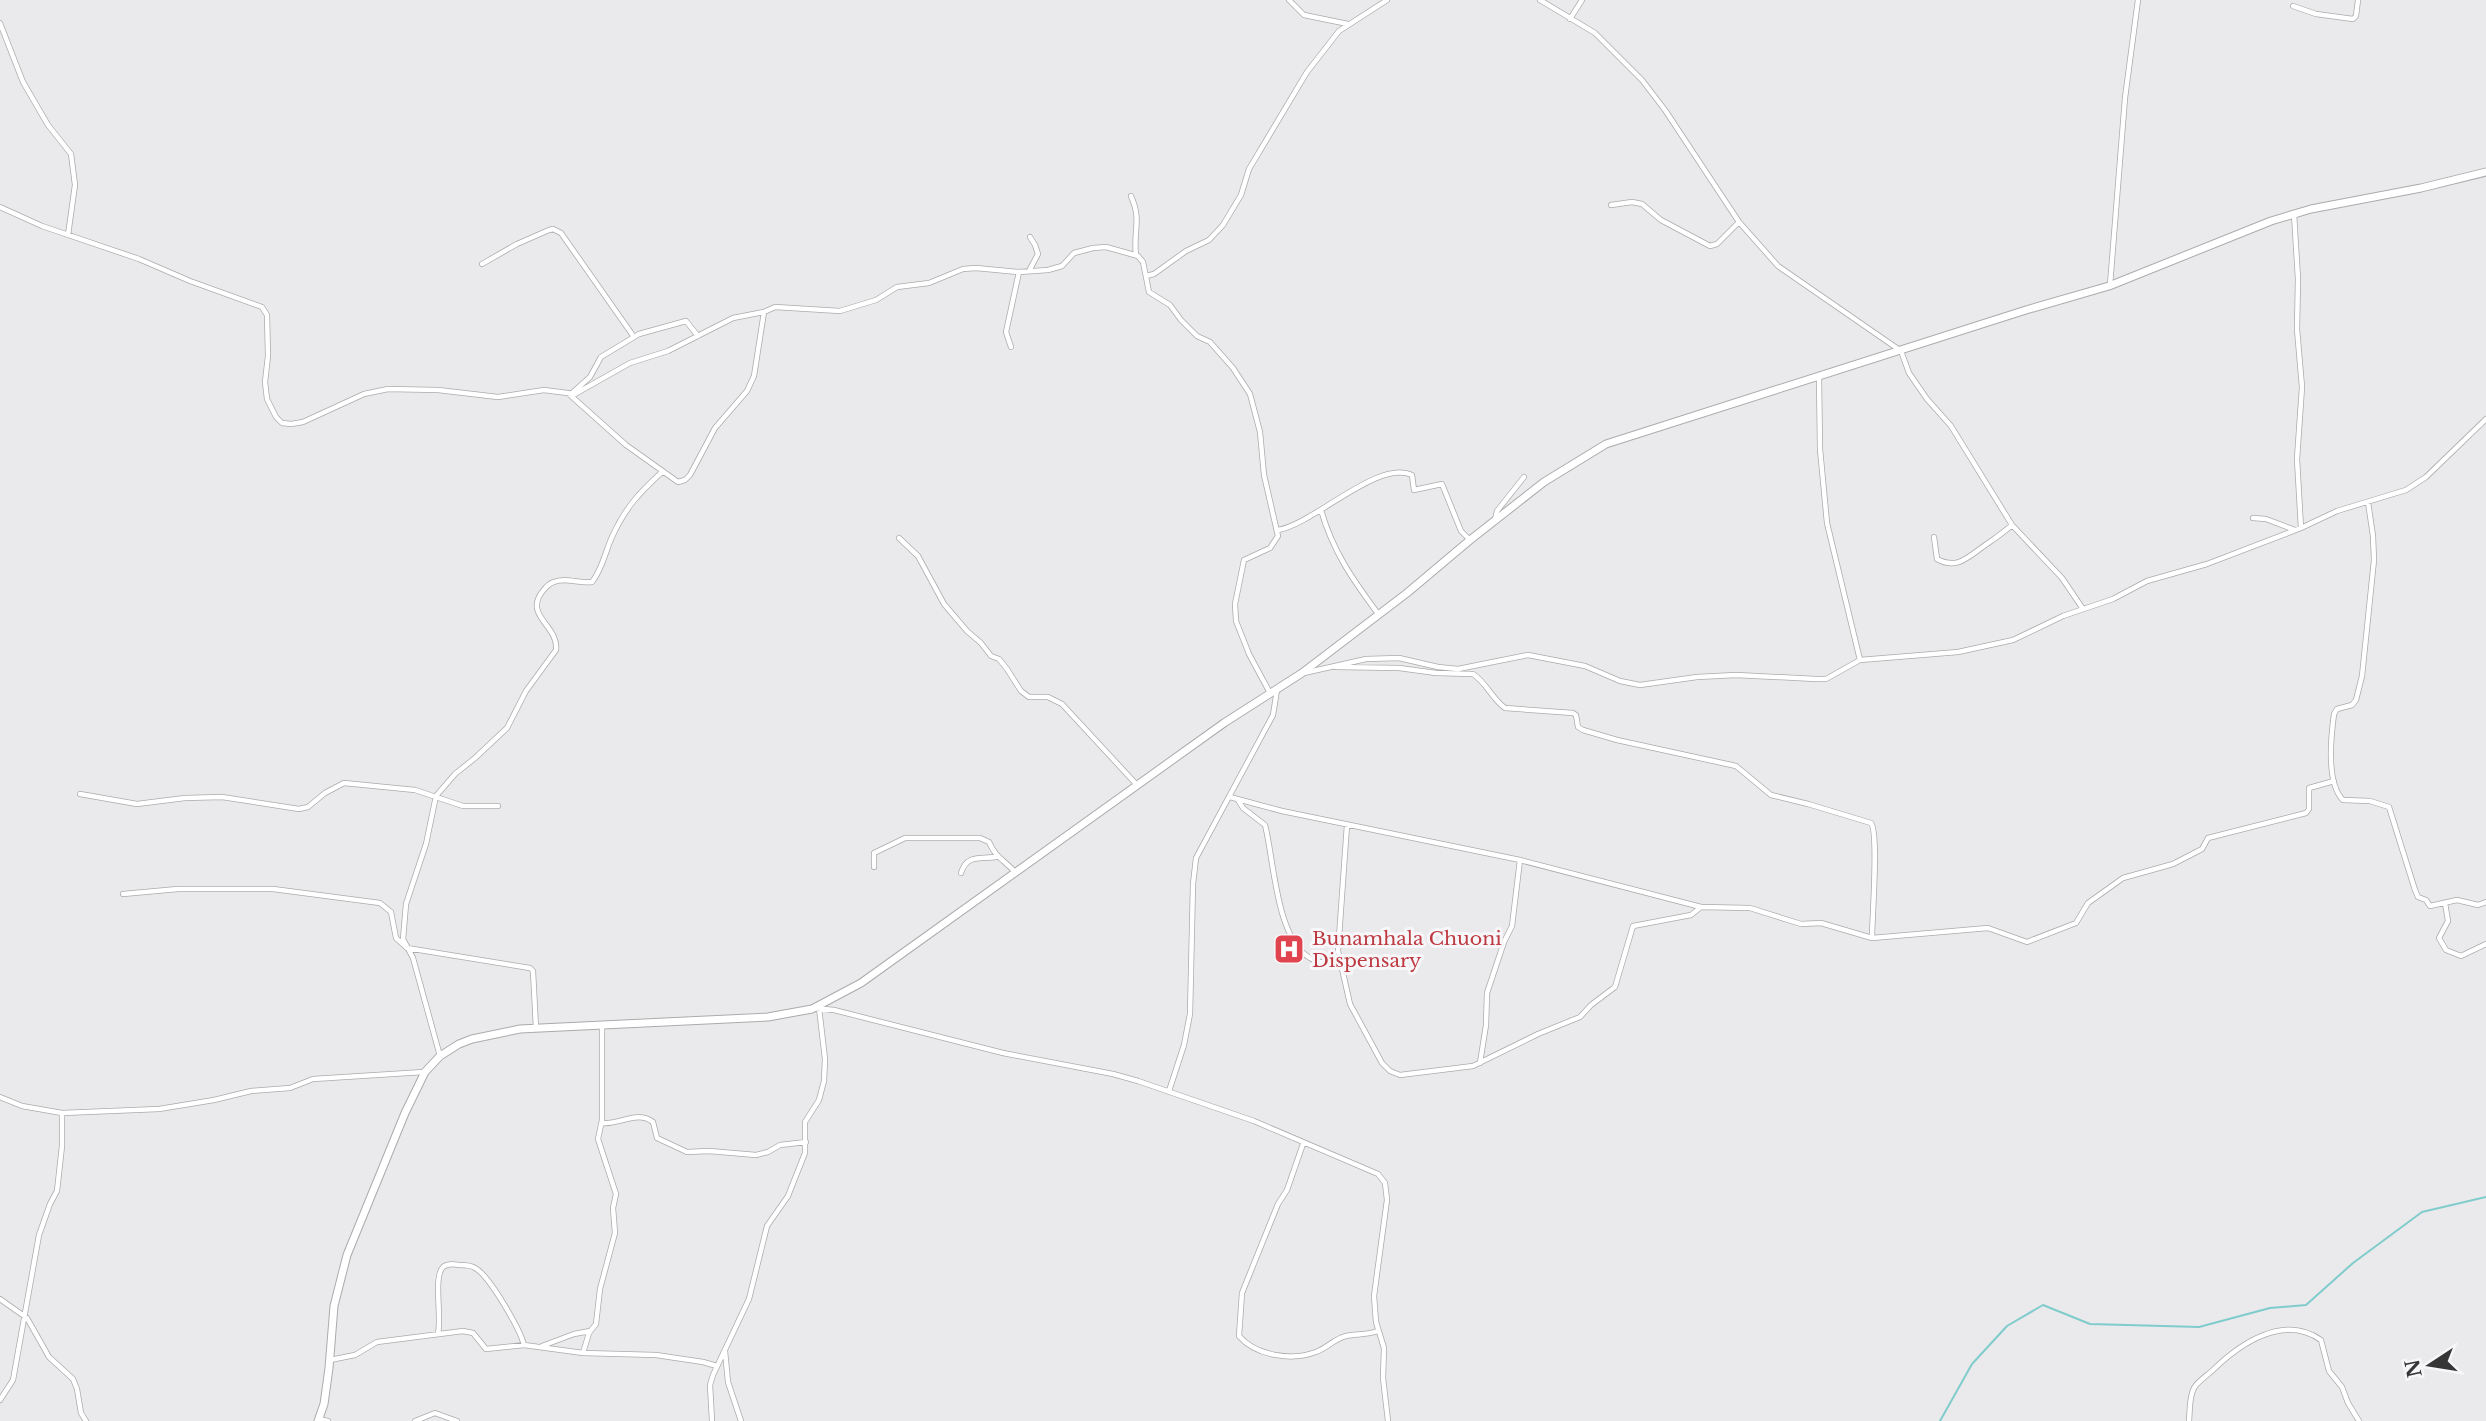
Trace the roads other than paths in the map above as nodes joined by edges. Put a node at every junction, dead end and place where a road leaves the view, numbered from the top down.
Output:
1 (1289, 0) edge
2 (1387, 0) edge
3 (1540, 0) edge
4 (1582, 0) edge
5 (2138, 0) edge
6 (2358, 0) edge
7 (2293, 6) dead end
8 (1570, 19) junction
9 (0, 23) edge
10 (1349, 24) junction
11 (2486, 172) edge
12 (1131, 196) dead end
13 (1611, 205) dead end
14 (0, 207) edge
15 (2294, 214) junction
16 (1739, 222) junction
17 (68, 235) junction
18 (1030, 237) dead end
19 (1136, 255) junction
20 (482, 264) dead end
21 (1029, 271) junction
22 (1019, 272) junction
23 (1146, 276) junction
24 (2109, 286) junction
25 (764, 312) junction
26 (698, 336) junction
27 (634, 337) junction
28 (1011, 347) dead end
29 (1901, 351) junction
30 (1819, 378) junction
31 (570, 395) junction
32 (2486, 419) edge
33 (662, 472) junction
34 (1524, 477) dead end
35 (2368, 502) junction
36 (1321, 510) junction
37 (2253, 518) dead end
38 (1495, 521) junction
39 (2012, 525) junction
40 (2298, 529) junction
41 (1278, 530) junction
42 (1934, 537) dead end
43 (899, 538) dead end
44 (1470, 540) junction
45 (2083, 609) junction
46 (1379, 615) junction
47 (1860, 660) junction
48 (1328, 667) junction
49 (1301, 673) junction
50 (1274, 691) junction
51 (2334, 782) junction
52 (1137, 785) junction
53 (80, 794) dead end
54 (436, 796) junction
55 (1230, 797) junction
56 (1238, 800) junction
57 (498, 806) dead end
58 (1347, 825) junction
59 (996, 857) junction
60 (1520, 860) junction
61 (874, 867) dead end
62 (961, 873) dead end
63 (1015, 873) junction
64 (123, 894) dead end
65 (2486, 902) edge
66 (2445, 903) junction
67 (1700, 907) junction
68 (1872, 938) junction
69 (2486, 944) edge
70 (407, 948) junction
71 (1342, 965) junction
72 (816, 1008) junction
73 (602, 1025) junction
74 (536, 1028) junction
75 (440, 1056) junction
76 (1480, 1064) junction
77 (425, 1072) junction
78 (1170, 1091) junction
79 (0, 1097) edge
80 (62, 1113) junction
81 (602, 1123) junction
82 (806, 1142) junction
83 (1303, 1144) junction
84 (0, 1299) edge
85 (24, 1316) junction
86 (591, 1331) junction
87 (1378, 1331) junction
88 (438, 1332) junction
89 (524, 1345) junction
90 (725, 1346) junction
91 (540, 1347) junction
92 (583, 1353) junction
93 (329, 1361) junction
94 (717, 1366) junction
95 (0, 1400) edge
96 (738, 1414) junction
97 (319, 1420) edge
98 (86, 1421) edge
99 (328, 1421) edge
100 (415, 1421) edge
101 (457, 1421) edge
102 (712, 1421) edge
103 (735, 1421) edge
104 (741, 1421) edge
105 (1388, 1421) edge
106 (2189, 1421) edge
107 (2359, 1421) edge

1 - 10 street
2 - 10 street
3 - 8 street
4 - 8 street
5 - 24 street
6 - 7 street
8 - 16 street
9 - 17 street
10 - 23 street
11 - 15 street
12 - 19 street
13 - 16 street
14 - 17 street
15 - 24 street
15 - 40 street
16 - 29 street
17 - 31 street
18 - 21 street
19 - 21 street
19 - 23 street
20 - 27 street
21 - 22 street
22 - 25 street
22 - 28 street
23 - 41 street
24 - 29 street
25 - 26 street
25 - 33 street
26 - 27 street
26 - 31 street
27 - 31 street
29 - 30 street
29 - 39 street
30 - 38 street
30 - 47 street
31 - 33 street
32 - 35 street
33 - 54 street
34 - 38 street
35 - 40 street
35 - 51 street
36 - 41 street
36 - 44 street
36 - 46 street
37 - 40 street
38 - 44 street
39 - 42 street
39 - 45 street
40 - 45 street
41 - 50 street
43 - 52 street
44 - 46 street
45 - 47 street
46 - 49 street
47 - 48 street
48 - 49 street
48 - 68 street
49 - 50 street
50 - 52 street
50 - 55 street
51 - 66 street
51 - 68 street
52 - 63 street
53 - 54 street
54 - 57 street
54 - 70 street
55 - 56 street
55 - 78 street
56 - 58 street
56 - 71 street
58 - 60 street
58 - 71 street
59 - 61 street
59 - 62 street
59 - 63 street
60 - 67 street
60 - 76 street
63 - 72 street
64 - 70 street
65 - 66 street
66 - 69 street
67 - 68 street
67 - 76 street
70 - 74 street
70 - 75 street
71 - 76 street
72 - 73 street
72 - 78 street
72 - 82 street
73 - 74 street
73 - 81 street
74 - 75 street
75 - 77 street
77 - 80 street
77 - 93 street
78 - 83 street
79 - 80 street
80 - 85 street
81 - 82 street
81 - 86 street
82 - 90 street
83 - 87 street
83 - 87 street
84 - 85 street
85 - 95 street
85 - 98 street
86 - 91 street
86 - 92 street
87 - 105 street
88 - 89 street
88 - 89 street
88 - 93 street
89 - 91 street
90 - 94 street
90 - 96 street
91 - 92 street
92 - 94 street
93 - 97 street
94 - 102 street
96 - 103 street
96 - 104 street
97 - 99 street
100 - 101 street
106 - 107 street

